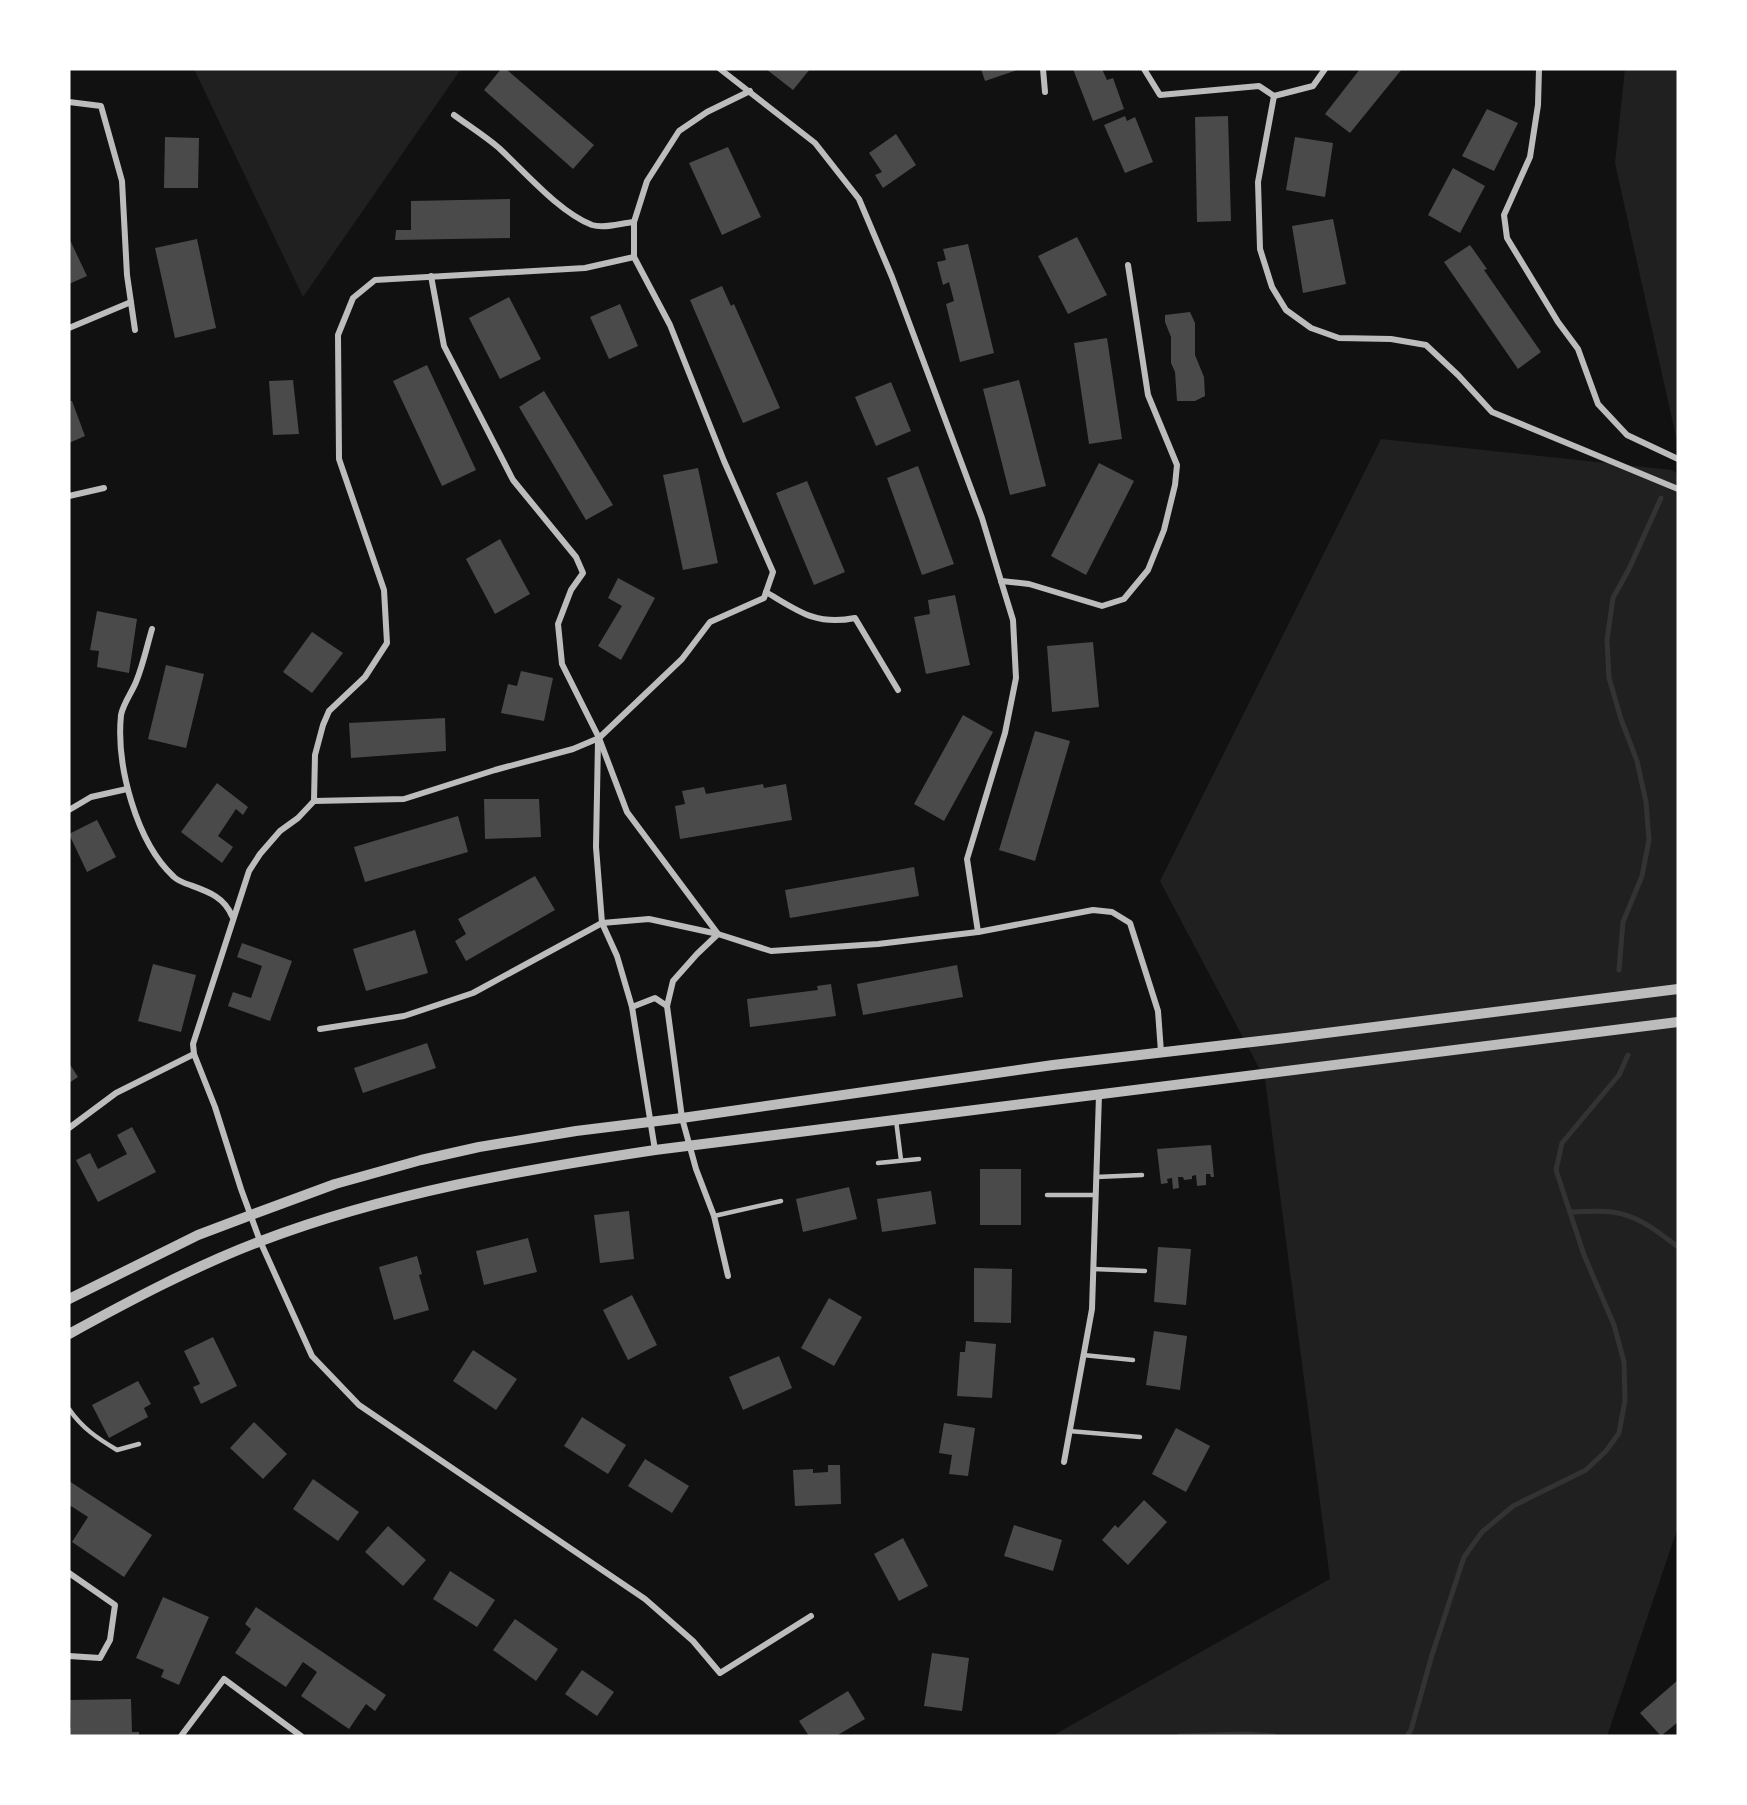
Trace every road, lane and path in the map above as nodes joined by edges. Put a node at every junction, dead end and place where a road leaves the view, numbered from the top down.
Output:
1 (720, 69) edge
2 (1043, 69) edge
3 (1144, 69) edge
4 (1325, 69) edge
5 (1539, 69) edge
6 (750, 91) junction
7 (1045, 92) dead end
8 (1274, 96) junction
9 (69, 102) edge
10 (454, 115) dead end
11 (634, 222) junction
12 (634, 257) junction
13 (1128, 265) dead end
14 (431, 276) junction
15 (131, 302) junction
16 (69, 328) edge
17 (135, 330) dead end
18 (1678, 459) edge
19 (104, 488) dead end
20 (1678, 489) edge
21 (69, 496) edge
22 (1001, 581) junction
23 (766, 592) junction
24 (152, 629) dead end
25 (898, 690) dead end
26 (599, 738) junction
27 (127, 789) junction
28 (314, 801) junction
29 (69, 810) edge
30 (232, 917) junction
31 (602, 923) junction
32 (978, 932) junction
33 (718, 934) junction
34 (1678, 989) edge
35 (668, 1006) junction
36 (632, 1007) junction
37 (1678, 1022) edge
38 (320, 1029) dead end
39 (1161, 1052) junction
40 (194, 1054) junction
41 (1099, 1095) junction
42 (682, 1118) junction
43 (896, 1120) junction
44 (650, 1121) junction
45 (69, 1128) edge
46 (691, 1145) junction
47 (655, 1150) junction
48 (919, 1159) dead end
49 (901, 1160) junction
50 (878, 1163) dead end
51 (1143, 1175) dead end
52 (1096, 1176) junction
53 (1047, 1195) dead end
54 (1096, 1195) junction
55 (781, 1202) dead end
56 (251, 1215) junction
57 (714, 1216) junction
58 (260, 1241) junction
59 (1093, 1269) junction
60 (1145, 1271) dead end
61 (728, 1276) dead end
62 (69, 1299) edge
63 (69, 1334) edge
64 (1083, 1355) junction
65 (1133, 1360) dead end
66 (69, 1409) edge
67 (1069, 1431) junction
68 (1140, 1437) dead end
69 (139, 1444) dead end
70 (1064, 1462) dead end
71 (69, 1573) edge
72 (811, 1616) dead end
73 (69, 1656) edge
74 (182, 1736) edge
75 (301, 1736) edge

1 - 6 street
2 - 7 street
3 - 8 street
4 - 8 street
5 - 18 street
6 - 11 street
6 - 22 street
8 - 20 street
9 - 15 street
10 - 11 street
11 - 12 street
12 - 14 street
12 - 23 street
13 - 22 street
14 - 26 street
14 - 28 street
15 - 16 street
15 - 17 street
19 - 21 street
22 - 32 street
23 - 25 street
23 - 26 street
24 - 27 street
26 - 28 street
26 - 31 street
26 - 33 street
27 - 29 street
27 - 30 street
28 - 30 street
30 - 40 street
31 - 33 street
31 - 36 street
31 - 38 street
32 - 33 street
32 - 39 street
33 - 35 street
34 - 39 street
35 - 36 street
35 - 42 street
36 - 44 street
37 - 41 street
39 - 42 street
40 - 45 street
40 - 56 street
41 - 43 street
41 - 52 street
42 - 44 street
42 - 46 street
43 - 46 street
43 - 49 lane
44 - 47 street
44 - 56 street
46 - 47 street
46 - 57 street
47 - 58 street
48 - 49 lane
49 - 50 lane
51 - 52 lane
52 - 54 street
53 - 54 lane
54 - 59 street
55 - 57 lane
56 - 58 street
56 - 62 street
57 - 61 street
58 - 63 street
58 - 72 street
59 - 60 lane
59 - 64 street
64 - 65 lane
64 - 67 street
66 - 69 lane
67 - 68 lane
67 - 70 street
71 - 73 street
74 - 75 street

